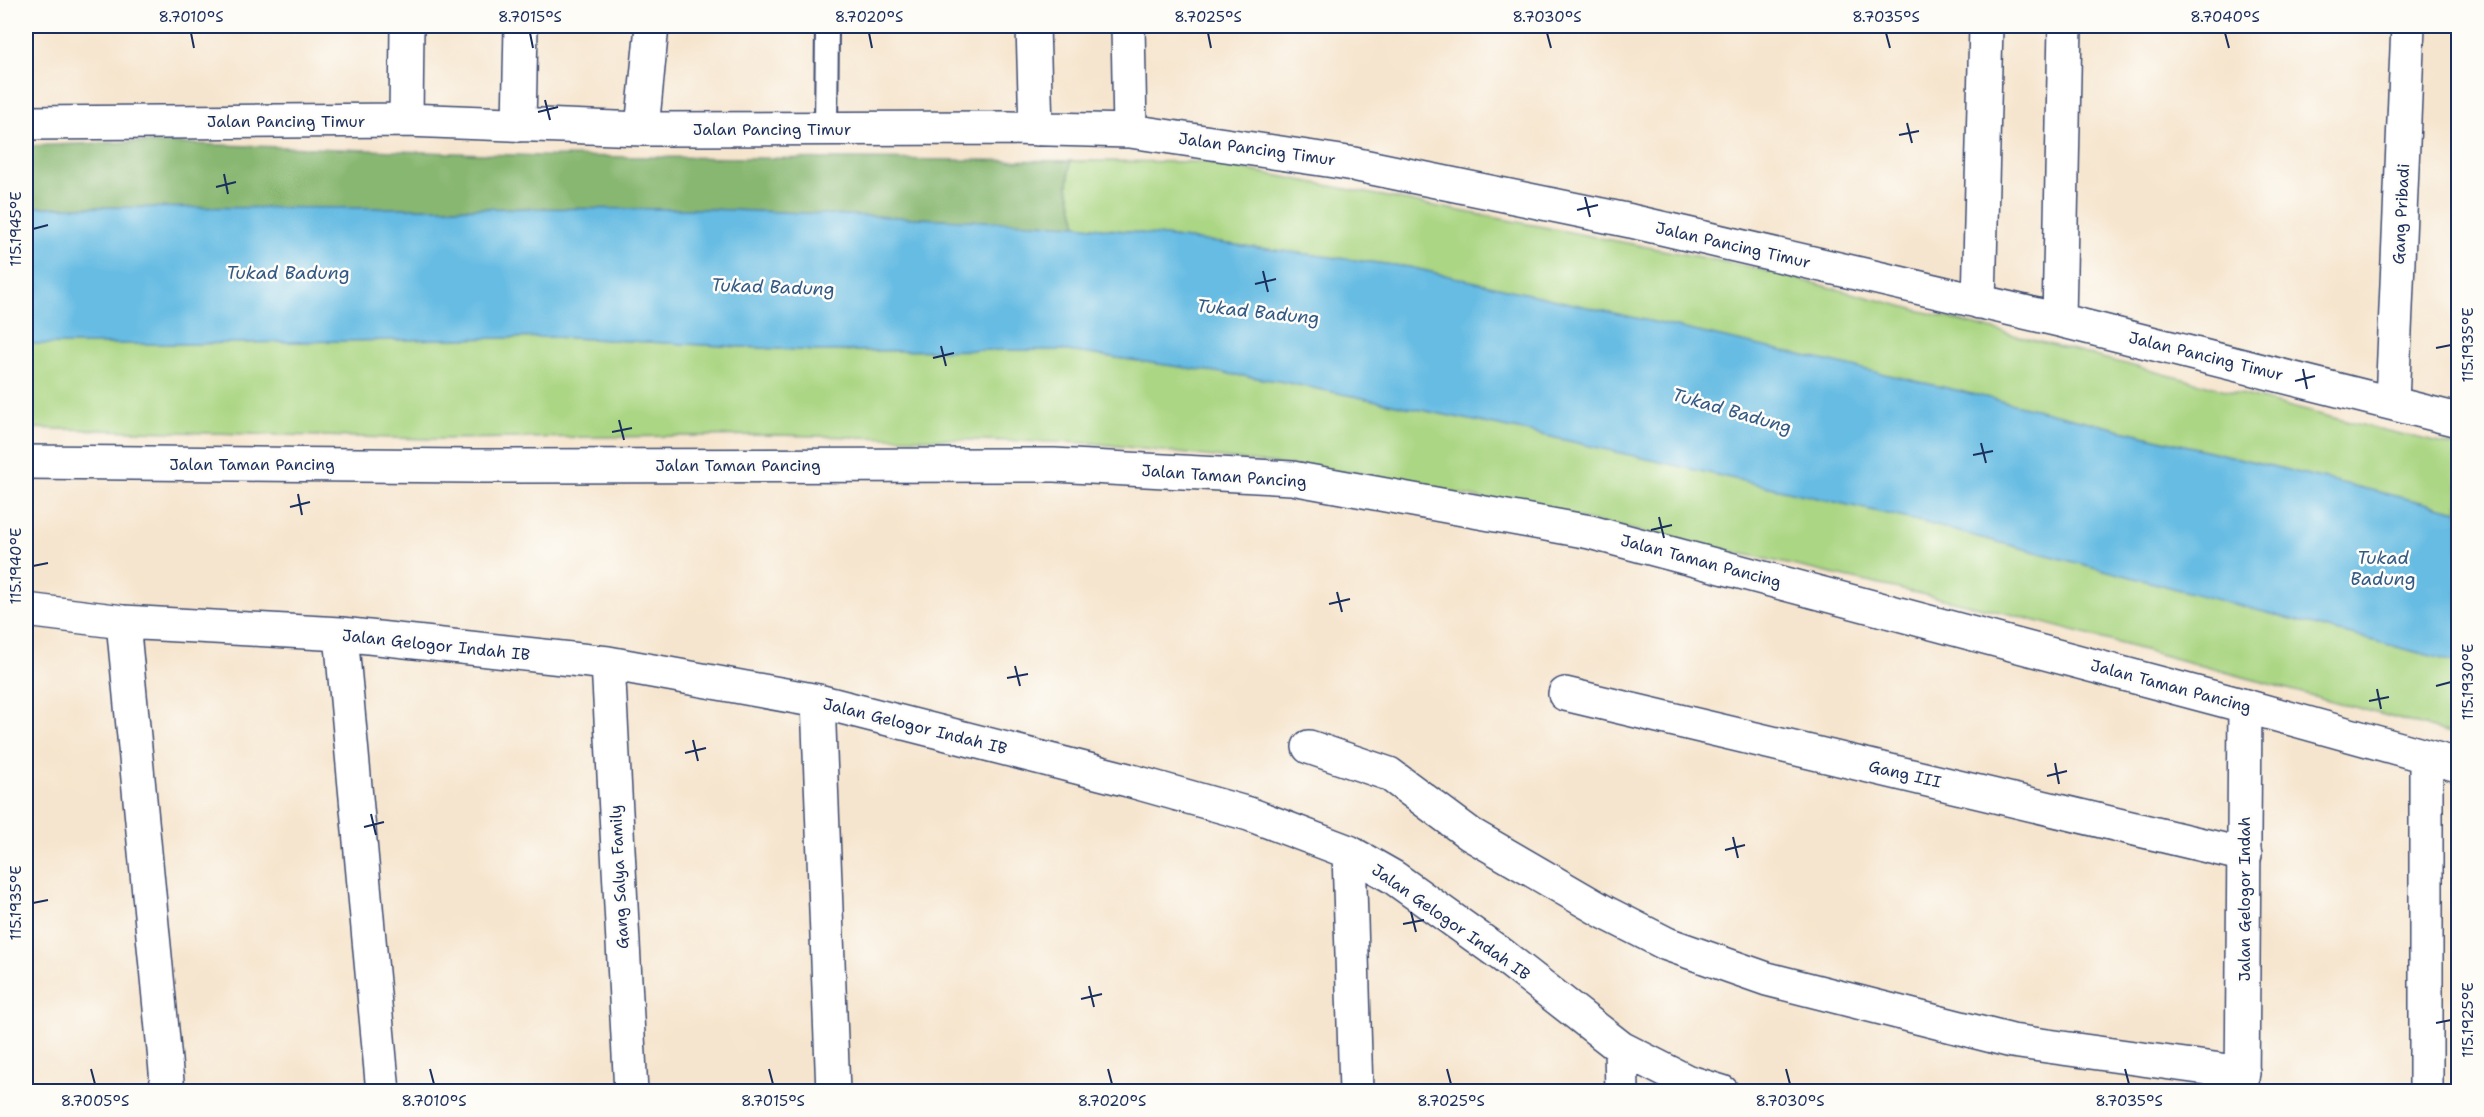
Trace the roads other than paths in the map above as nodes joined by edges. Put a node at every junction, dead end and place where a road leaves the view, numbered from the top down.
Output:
1 (407, 26) edge
2 (521, 26) edge
3 (652, 26) edge
4 (827, 26) edge
5 (1033, 26) edge
6 (1128, 26) edge
7 (1986, 26) edge
8 (2065, 26) edge
9 (2408, 26) edge
10 (406, 120) junction
11 (26, 123) edge
12 (519, 125) junction
13 (642, 129) junction
14 (826, 129) junction
15 (1036, 129) junction
16 (1130, 131) junction
17 (1979, 302) junction
18 (2059, 320) junction
19 (2392, 402) junction
20 (2458, 420) edge
21 (26, 462) edge
22 (26, 610) edge
23 (123, 621) junction
24 (341, 634) junction
25 (608, 663) junction
26 (1565, 694) dead end
27 (818, 701) junction
28 (2245, 706) junction
29 (1309, 747) dead end
30 (2426, 758) junction
31 (2458, 765) edge
32 (1349, 852) junction
33 (2245, 855) junction
34 (1621, 1048) junction
35 (2243, 1082) edge
36 (168, 1092) edge
37 (383, 1092) edge
38 (631, 1092) edge
39 (834, 1092) edge
40 (1356, 1092) edge
41 (1622, 1092) edge
42 (1722, 1092) edge
43 (2426, 1092) edge

1 - 10 street
2 - 12 street
3 - 13 street
4 - 14 lane
5 - 15 street
6 - 16 street
7 - 17 street
8 - 18 street
9 - 19 street, Gang Pribadi
10 - 11 street, Jalan Pancing Timur
10 - 12 street, Jalan Pancing Timur
12 - 13 street, Jalan Pancing Timur
13 - 14 street, Jalan Pancing Timur
14 - 15 street, Jalan Pancing Timur
15 - 16 street, Jalan Pancing Timur
16 - 17 street, Jalan Pancing Timur
17 - 18 street, Jalan Pancing Timur
18 - 19 street, Jalan Pancing Timur
19 - 20 street, Jalan Pancing Timur
21 - 28 street, Jalan Taman Pancing
22 - 23 street, Jalan Gelogor Indah IB
23 - 24 street, Jalan Gelogor Indah IB
23 - 36 street
24 - 25 street, Jalan Gelogor Indah IB
24 - 37 street
25 - 27 street, Jalan Gelogor Indah IB
25 - 38 street, Gang Salya Family
26 - 33 street, Gang III
27 - 32 street, Jalan Gelogor Indah IB
27 - 39 street
28 - 30 street, Jalan Taman Pancing
28 - 33 street, Jalan Gelogor Indah
29 - 35 street
30 - 31 street, Jalan Taman Pancing
30 - 43 street
32 - 34 street, Jalan Gelogor Indah IB
32 - 40 street
33 - 35 street, Jalan Gelogor Indah
34 - 41 street
34 - 42 street, Jalan Gelogor Indah IB

